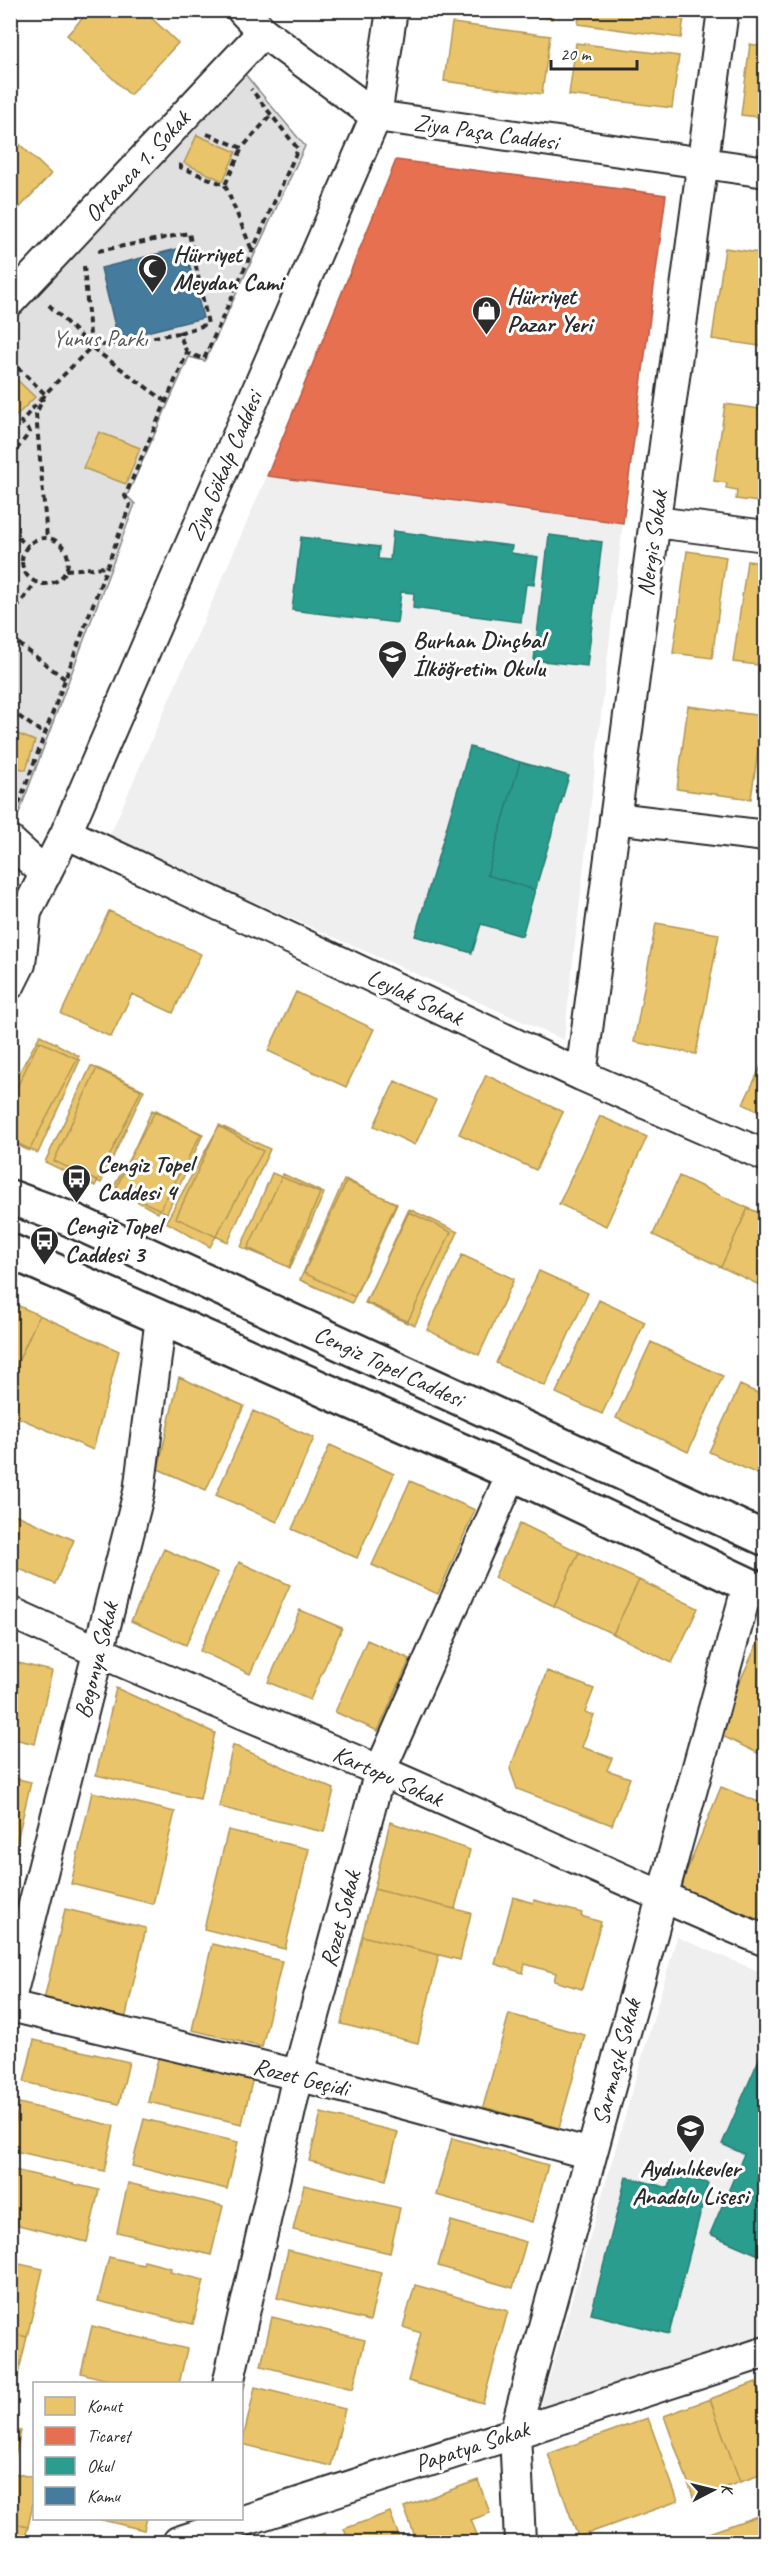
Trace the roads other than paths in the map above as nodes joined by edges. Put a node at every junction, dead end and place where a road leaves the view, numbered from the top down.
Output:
1 (242, 10) edge
2 (392, 10) edge
3 (723, 10) edge
4 (263, 32) junction
5 (376, 116) junction
6 (702, 164) junction
7 (765, 172) edge
8 (10, 301) edge
9 (655, 522) junction
10 (765, 536) edge
11 (615, 818) junction
12 (12, 831) edge
13 (66, 833) junction
14 (765, 836) edge
15 (46, 874) junction
16 (18, 914) edge
17 (10, 984) edge
18 (581, 1075) junction
19 (765, 1156) edge
20 (10, 1197) edge
21 (10, 1251) edge
22 (161, 1317) junction
23 (512, 1473) junction
24 (765, 1539) edge
25 (757, 1589) edge
26 (10, 1612) edge
27 (98, 1653) junction
28 (380, 1771) junction
29 (661, 1898) junction
30 (765, 1941) edge
31 (10, 1999) edge
32 (10, 2006) edge
33 (298, 2075) junction
34 (591, 2154) junction
35 (765, 2352) edge
36 (228, 2382) edge
37 (515, 2432) junction
38 (243, 2516) edge
39 (231, 2520) edge
40 (189, 2533) edge
41 (520, 2542) edge

1 - 4 street, Ziya Paşa Caddesi
2 - 5 street, Ziya Gökalp Caddesi
3 - 6 street, Nergis Sokak
4 - 5 street, Ziya Paşa Caddesi
4 - 8 street, Ortanca 1. Sokak
5 - 6 street, Ziya Paşa Caddesi
5 - 13 street, Ziya Gökalp Caddesi
6 - 7 street, Ziya Paşa Caddesi
6 - 9 street, Nergis Sokak
9 - 10 street
9 - 11 street, Nergis Sokak
11 - 14 street
11 - 18 street, Nergis Sokak
12 - 15 street
13 - 15 street, Ziya Gökalp Caddesi
13 - 18 street, Leylak Sokak
15 - 16 street, Ziya Gökalp Caddesi
16 - 17 street, Ziya Gökalp Caddesi
18 - 19 street, Leylak Sokak
20 - 24 main road, Cengiz Topel Caddesi
21 - 22 main road, Cengiz Topel Caddesi
22 - 23 main road, Cengiz Topel Caddesi
22 - 27 street, Begonya Sokak
23 - 25 main road, Cengiz Topel Caddesi
23 - 28 street, Rozet Sokak
25 - 29 street, Sarmaşık Sokak
26 - 27 street, Kartopu Sokak
27 - 28 street, Kartopu Sokak
27 - 31 street, Begonya Sokak
28 - 29 street, Kartopu Sokak
28 - 33 street, Rozet Sokak
29 - 30 street, Kartopu Sokak
29 - 34 street, Sarmaşık Sokak
32 - 33 street, Rozet Geçidi
33 - 34 street, Rozet Geçidi
33 - 36 street, Rozet Sokak
34 - 37 street, Sarmaşık Sokak
35 - 37 street, Papatya Sokak
37 - 38 street, Papatya Sokak
37 - 41 street, Sarmaşık Sokak
39 - 40 street, Papatya Sokak

